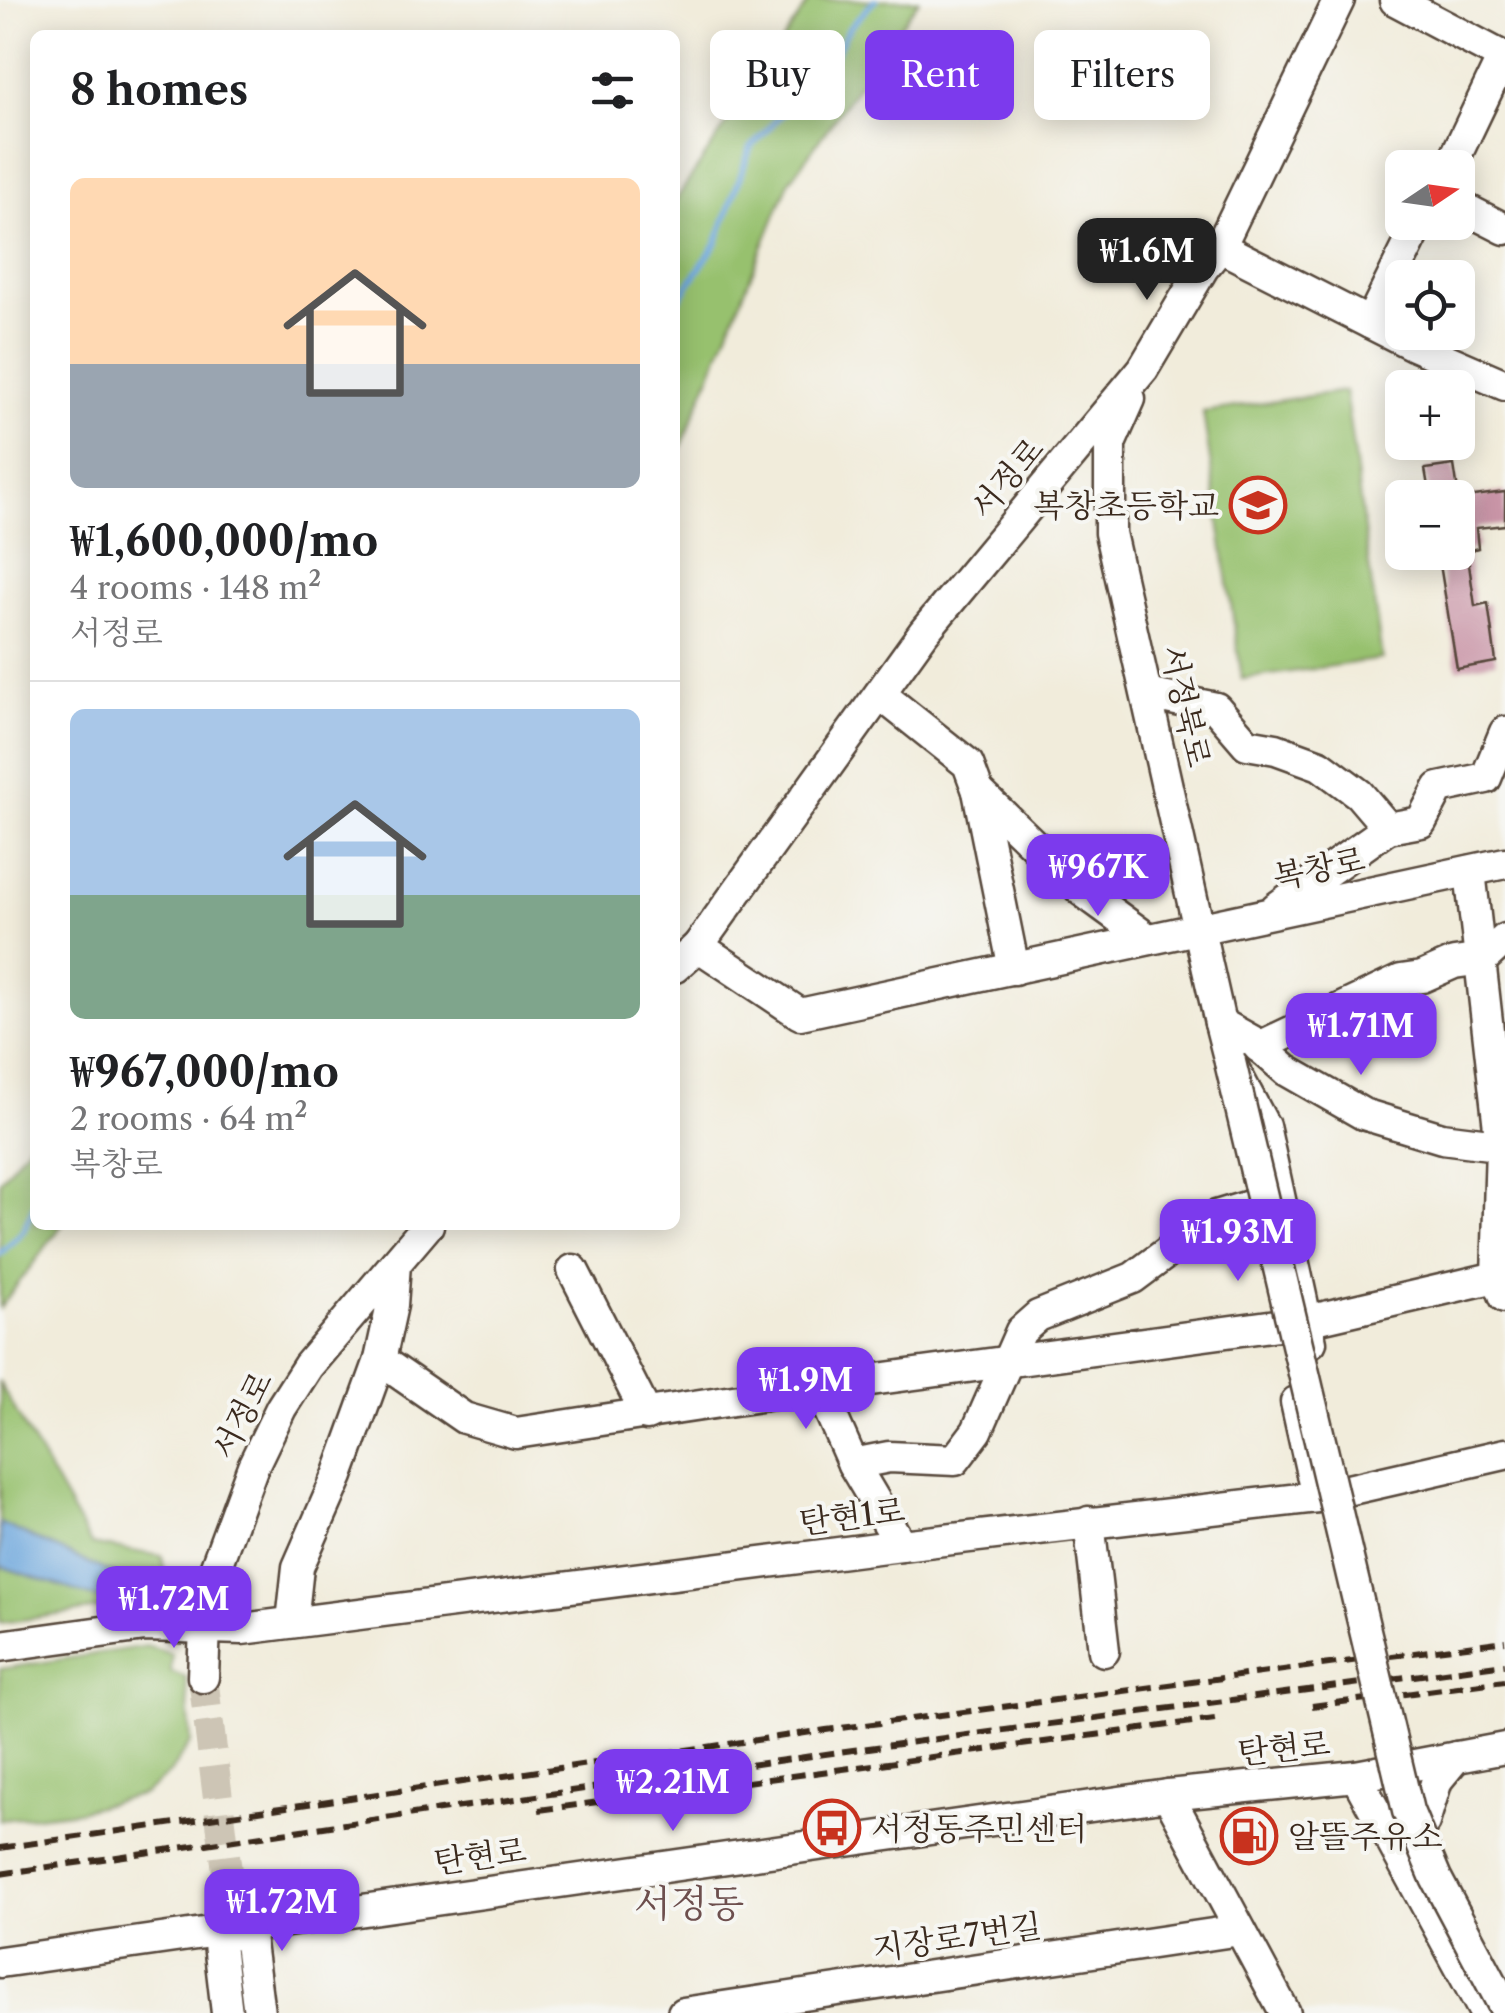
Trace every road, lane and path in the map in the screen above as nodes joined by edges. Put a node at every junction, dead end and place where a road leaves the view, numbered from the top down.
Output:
1 (1339, 0) edge
2 (1395, 0) edge
3 (1504, 57) edge
4 (1459, 150) edge
5 (1475, 214) edge
6 (1505, 229) edge
7 (1411, 240) edge
8 (1220, 247) junction
9 (1370, 323) junction
10 (1143, 369) junction
11 (1505, 385) edge
12 (880, 694) junction
13 (1147, 694) junction
14 (1505, 732) edge
15 (978, 790) junction
16 (1388, 828) junction
17 (1505, 863) edge
18 (1470, 871) junction
19 (1265, 915) junction
20 (1198, 928) junction
21 (1148, 939) junction
22 (698, 946) junction
23 (1494, 949) edge
24 (680, 962) edge
25 (1014, 969) junction
26 (1220, 1024) junction
27 (1260, 1047) junction
28 (1230, 1062) junction
29 (1503, 1146) edge
30 (1250, 1206) junction
31 (424, 1230) edge
32 (395, 1264) junction
33 (573, 1270) dead end
34 (1502, 1283) edge
35 (1293, 1322) junction
36 (380, 1360) junction
37 (1008, 1361) junction
38 (819, 1386) junction
39 (647, 1414) junction
40 (1505, 1454) edge
41 (853, 1464) junction
42 (1331, 1493) junction
43 (1089, 1522) junction
44 (901, 1545) junction
45 (292, 1622) junction
46 (205, 1626) junction
47 (0, 1646) edge
48 (1104, 1651) dead end
49 (203, 1677) tunnel mouth
50 (1505, 1748) edge
51 (1456, 1757) junction
52 (1410, 1766) junction
53 (1356, 1776) junction
54 (1168, 1795) junction
55 (1424, 1822) junction
56 (235, 1928) junction
57 (1240, 1930) junction
58 (0, 1962) edge
59 (1505, 1980) edge
60 (1505, 2008) edge
61 (227, 2013) edge
62 (259, 2013) edge
63 (683, 2013) edge
64 (1285, 2013) edge
65 (1485, 2013) edge

1 - 8 street, 서정로
2 - 3 street
3 - 4 street
5 - 6 street
7 - 9 street
8 - 9 street
8 - 10 street, 서정로
9 - 11 street
10 - 12 street, 서정로
10 - 13 street, 서정북로
12 - 15 street
12 - 22 street, 서정로
13 - 16 street
13 - 20 street, 서정북로
14 - 16 street
15 - 21 street
15 - 25 street
16 - 19 street
17 - 18 street, 복창로
18 - 19 street, 복창로
18 - 23 street
19 - 20 street, 복창로
20 - 21 street, 복창로
20 - 26 street, 서정북로
21 - 25 street, 복창로
22 - 24 street, 서정로
22 - 25 street, 복창로
23 - 27 street
23 - 29 street
26 - 27 street
26 - 28 street, 서정북로
27 - 29 street
28 - 30 street
28 - 35 street
28 - 60 street, bridge
29 - 34 street
30 - 35 street
30 - 37 street
31 - 32 street, 서정로
32 - 36 street
32 - 46 street, 서정로
33 - 39 street
34 - 35 street
35 - 37 street
35 - 42 street
36 - 39 street
36 - 45 street
37 - 38 street
37 - 41 street
38 - 39 street
38 - 41 street
40 - 42 street, 탄현1로
41 - 44 street
42 - 43 street, 탄현1로
43 - 44 street, 탄현1로
43 - 48 street
44 - 45 street, 탄현1로
45 - 46 street, 탄현1로
46 - 47 street, 탄현1로
46 - 49 street, 서정로
50 - 51 street, 탄현로
51 - 52 street, 탄현로
51 - 55 street
52 - 53 street, 탄현로
52 - 55 street
53 - 54 street, 탄현로
53 - 65 street
54 - 56 street, 탄현로
54 - 57 street
55 - 59 street
56 - 58 street, 탄현로
56 - 61 street
56 - 62 street
57 - 63 street, 지장로7번길
57 - 64 street

